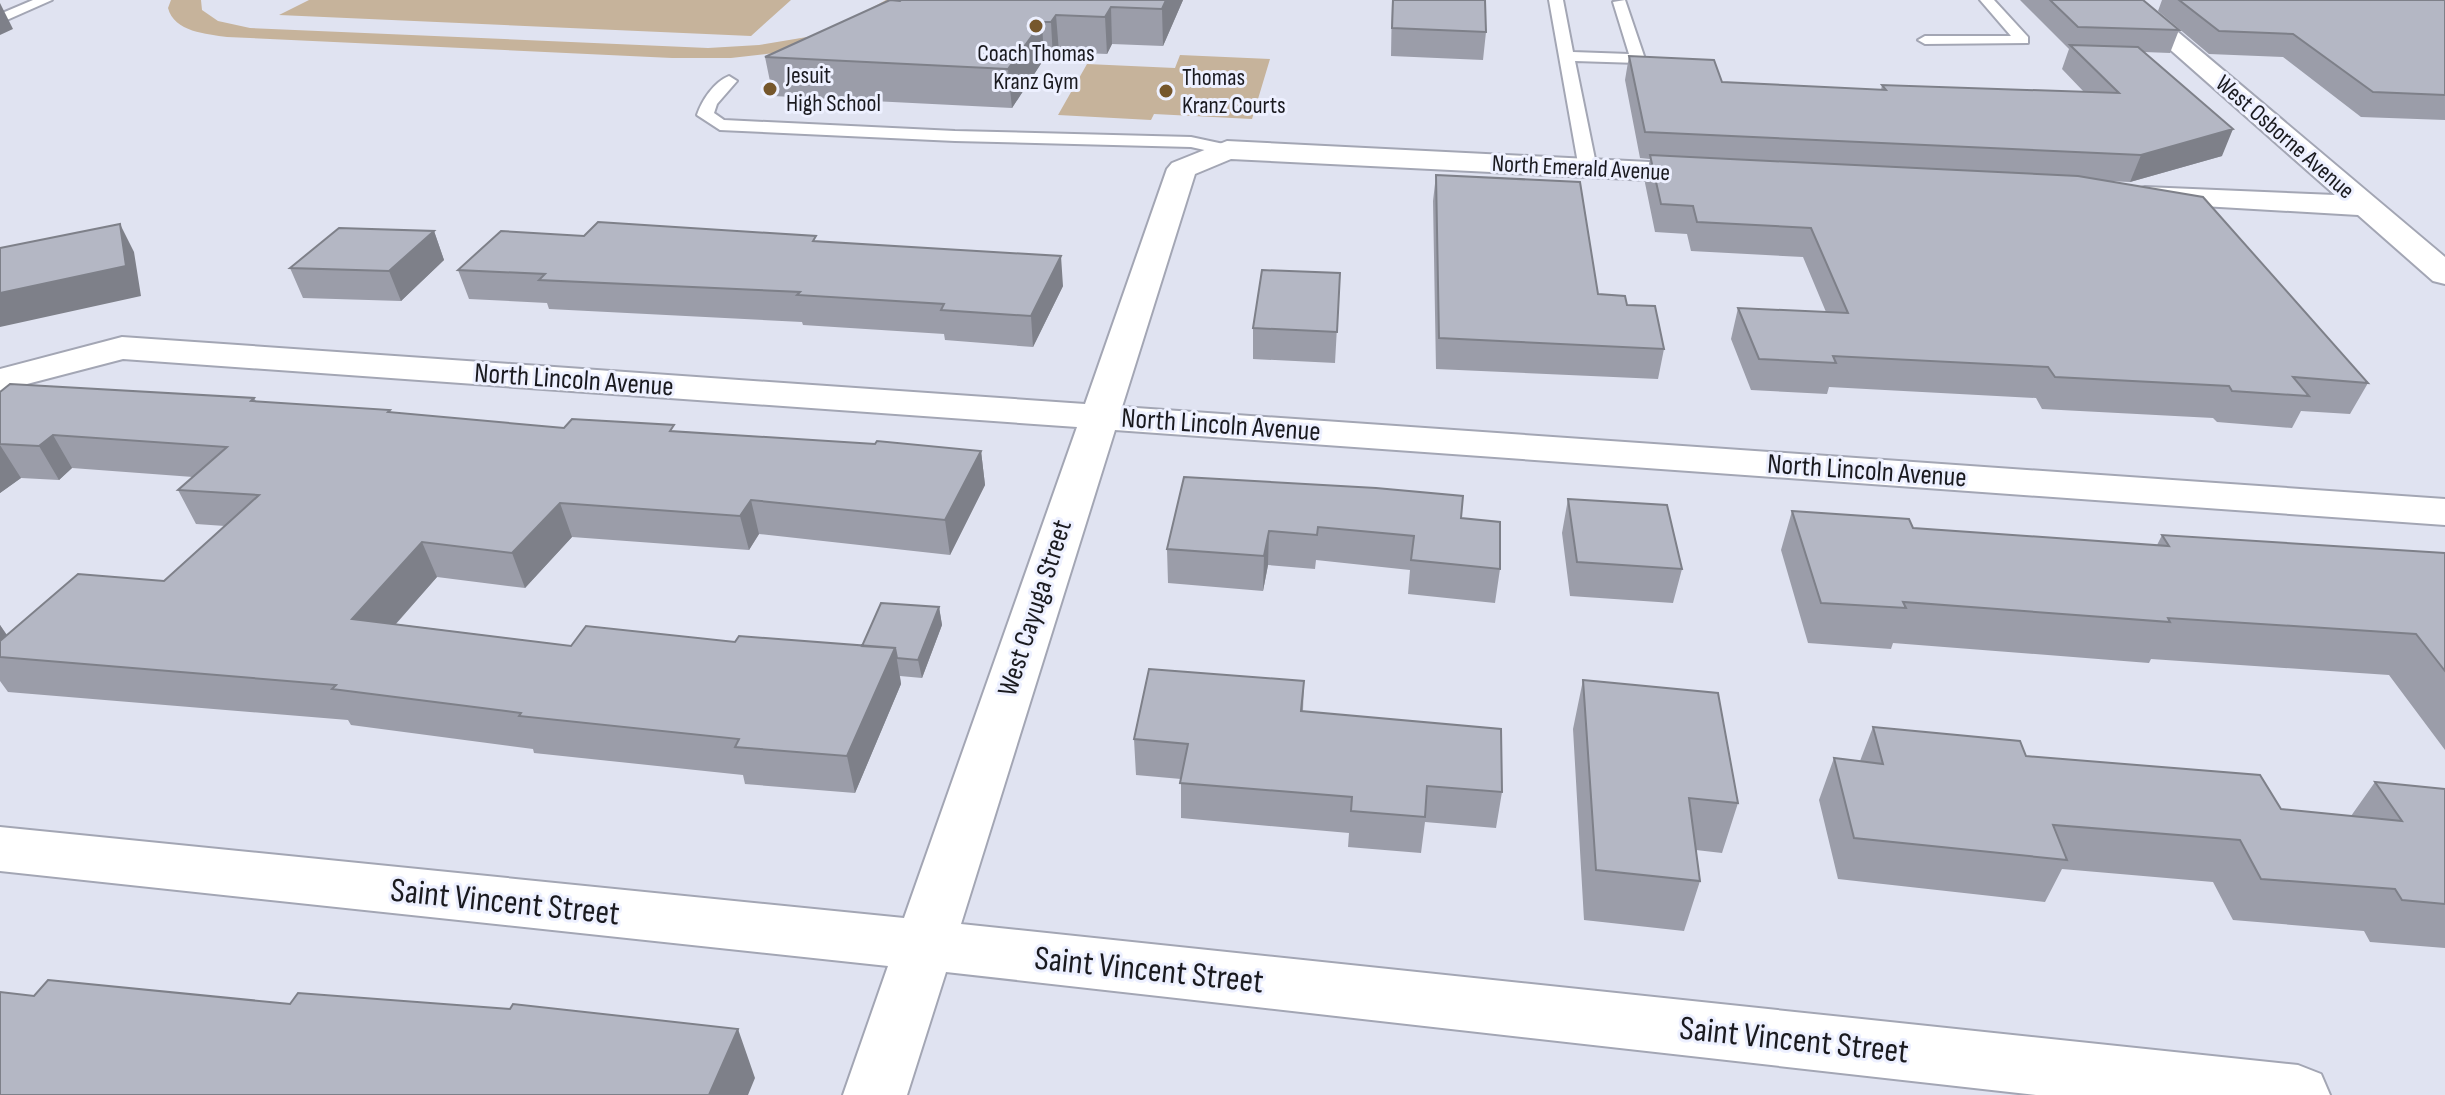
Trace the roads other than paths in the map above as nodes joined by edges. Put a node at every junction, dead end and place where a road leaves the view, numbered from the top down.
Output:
1 (45, 0) edge
2 (1556, 0) edge
3 (1987, 0) edge
4 (2126, 0) edge
5 (2158, 1) edge
6 (1620, 2) dead end
7 (0, 19) edge
8 (1925, 40) dead end
9 (1567, 56) junction
10 (729, 81) dead end
11 (1227, 150) junction
12 (1588, 169) junction
13 (1731, 175) edge
14 (2112, 194) edge
15 (2366, 206) junction
16 (2445, 274) edge
17 (0, 380) edge
18 (1098, 417) junction
19 (2445, 512) edge
20 (0, 849) edge
21 (924, 945) junction
22 (875, 1095) edge
23 (2298, 1095) edge

1 - 7 lane
2 - 9 lane
3 - 8 lane
4 - 5 street
4 - 15 street, West Osborne Avenue
6 - 9 lane
9 - 12 lane
10 - 11 lane
11 - 12 street, North Emerald Avenue
11 - 18 street, West Cayuga Street
12 - 13 street, North Emerald Avenue
14 - 15 street
15 - 16 street, West Osborne Avenue
17 - 18 street, North Lincoln Avenue
18 - 19 street, North Lincoln Avenue
18 - 21 street, West Cayuga Street
20 - 21 street, Saint Vincent Street
21 - 22 street, West Cayuga Street
21 - 23 street, Saint Vincent Street

